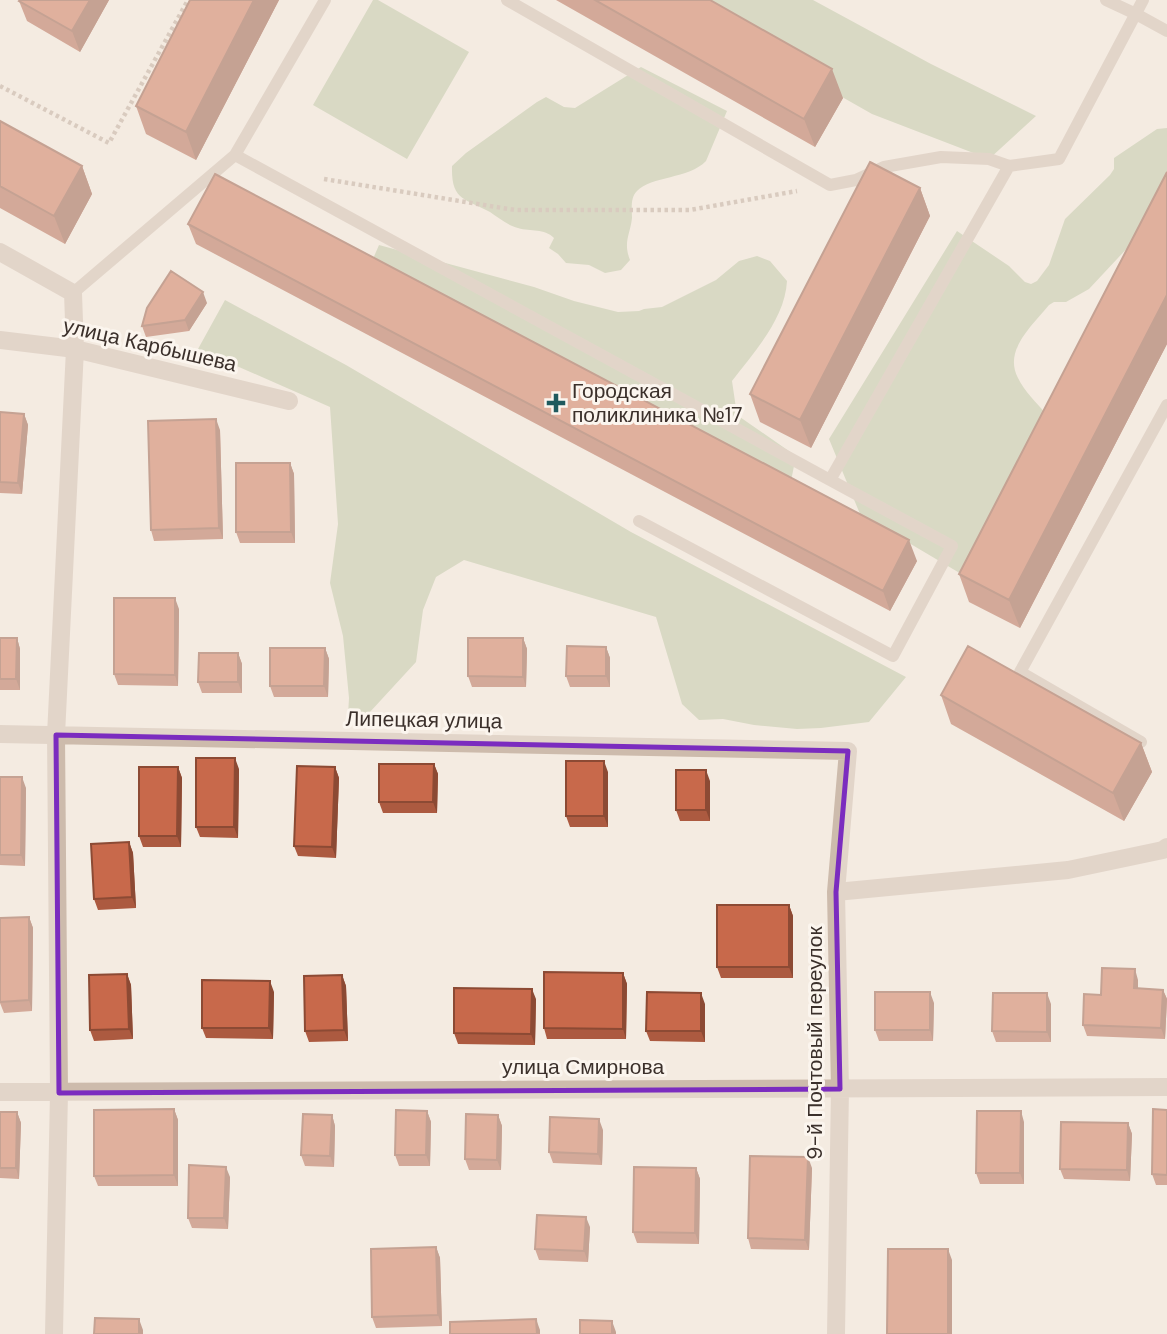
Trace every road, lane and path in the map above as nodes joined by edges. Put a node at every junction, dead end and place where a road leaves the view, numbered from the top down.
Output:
1 (188, 0) edge
2 (325, 0) edge
3 (507, 0) edge
4 (1106, 0) edge
5 (1143, 0) edge
6 (1136, 14) junction
7 (1167, 31) edge
8 (0, 86) edge
9 (235, 155) junction
10 (1009, 166) junction
11 (314, 177) dead end
12 (830, 185) junction
13 (0, 252) edge
14 (73, 293) junction
15 (0, 340) edge
16 (75, 349) junction
17 (289, 401) dead end
18 (1167, 405) edge
19 (830, 480) junction
20 (639, 521) dead end
21 (0, 734) edge
22 (56, 735) junction
23 (1141, 741) edge
24 (848, 751) joint
25 (1165, 848) edge
26 (836, 892) junction
27 (1167, 1087) edge
28 (840, 1089) junction
29 (0, 1092) edge
30 (59, 1093) junction
31 (54, 1334) edge
32 (836, 1334) edge

1 - 8 path
2 - 9 lane
3 - 12 lane
4 - 6 lane
5 - 6 lane
6 - 7 lane
6 - 10 lane
9 - 14 lane
9 - 19 lane
10 - 12 lane
10 - 19 lane
11 - 12 path
13 - 14 street
14 - 16 street
15 - 16 street, улица Карбышева
16 - 17 street, улица Карбышева
16 - 22 street
18 - 23 lane
19 - 20 lane
21 - 22 street, Липецкая улица
22 - 24 street, Липецкая улица
22 - 30 street
24 - 26 street, 9-й Почтовый переулок
25 - 26 street
26 - 28 street, 9-й Почтовый переулок
27 - 28 street, улица Смирнова
28 - 30 street, улица Смирнова
28 - 32 street, 9-й Почтовый переулок
29 - 30 street, улица Смирнова
30 - 31 street

